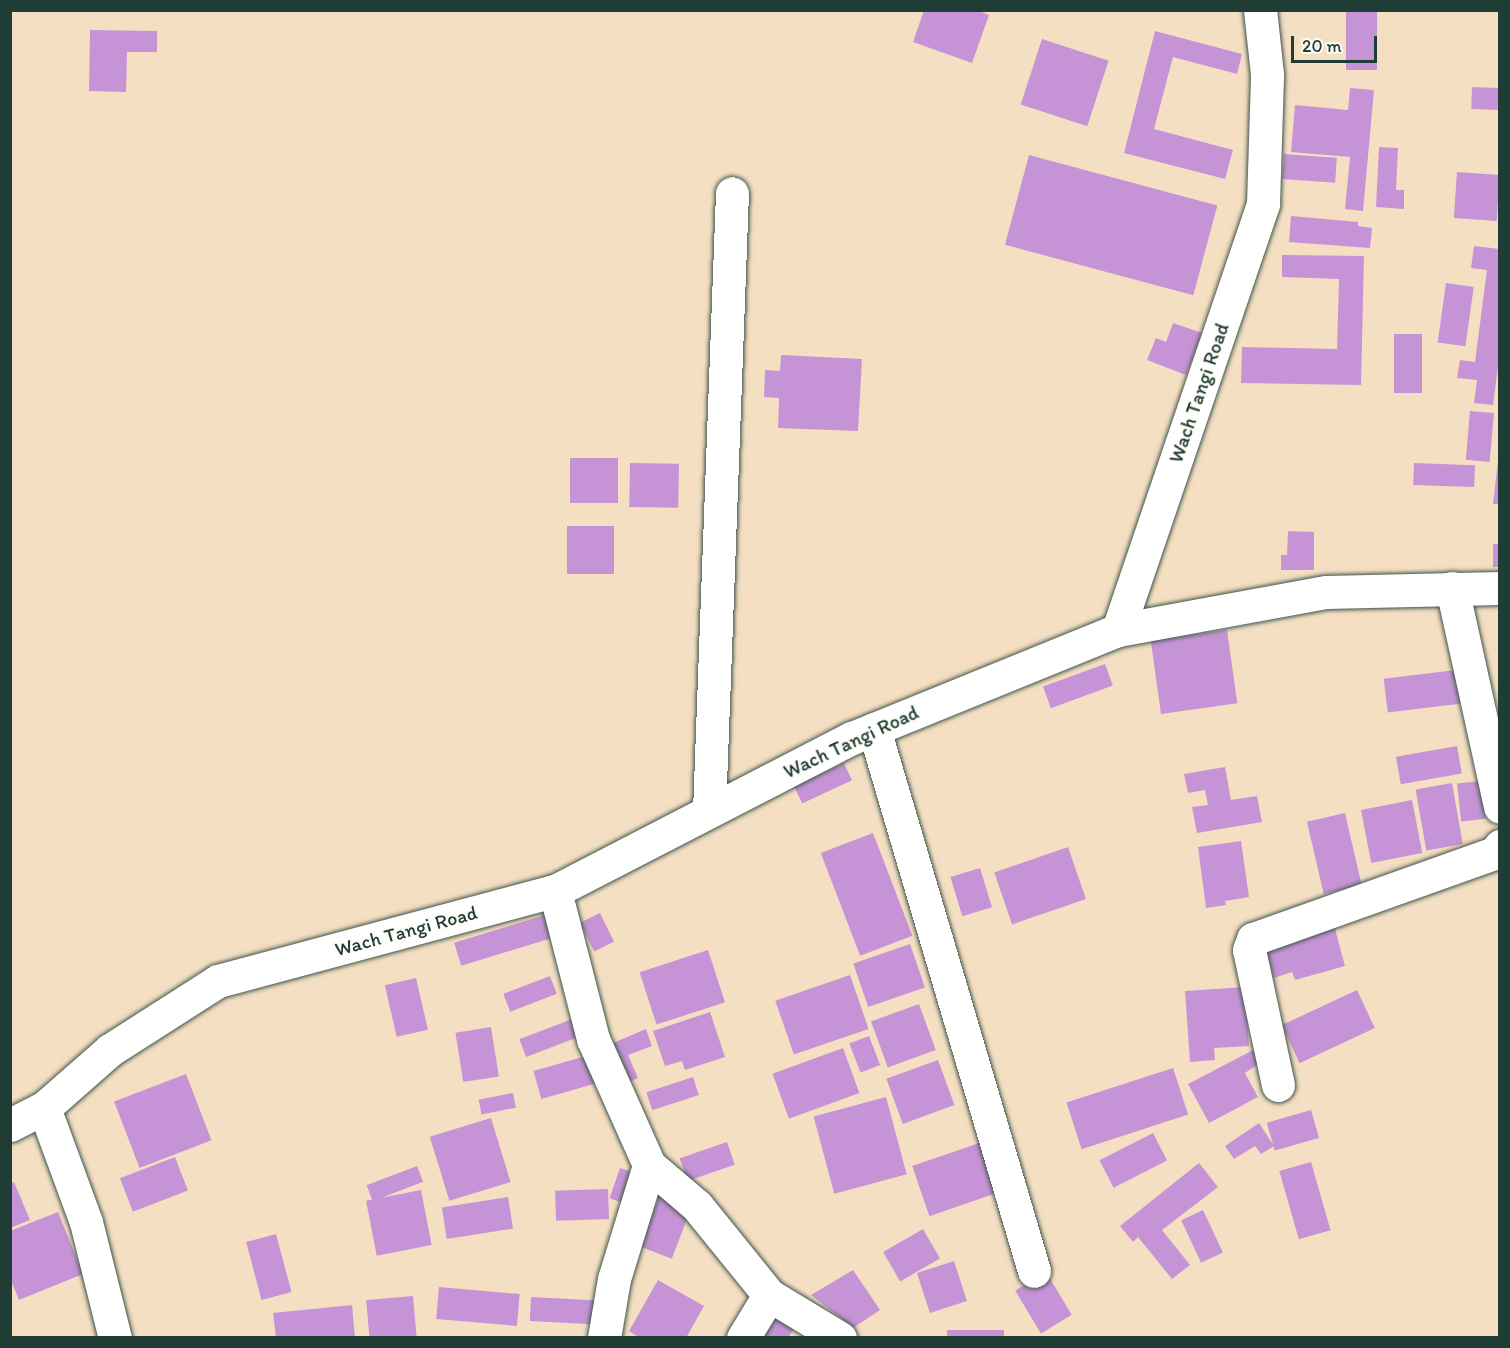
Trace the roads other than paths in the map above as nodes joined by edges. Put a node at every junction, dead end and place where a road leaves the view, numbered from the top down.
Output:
1 (1260, 10) edge
2 (732, 193) dead end
3 (1452, 588) junction
4 (1500, 588) edge
5 (1118, 630) junction
6 (874, 729) junction
7 (1500, 807) edge
8 (709, 811) junction
9 (1500, 846) edge
10 (555, 891) junction
11 (1278, 1085) dead end
12 (44, 1108) junction
13 (10, 1125) edge
14 (650, 1165) junction
15 (1034, 1271) dead end
16 (769, 1295) junction
17 (115, 1338) edge
18 (604, 1338) edge
19 (743, 1338) edge
20 (840, 1338) edge

1 - 5 street, Wach Tangi Road
2 - 8 street
3 - 4 street
3 - 5 street
3 - 7 street
5 - 6 street, Wach Tangi Road
6 - 8 street, Wach Tangi Road
6 - 15 street
8 - 10 street, Wach Tangi Road
9 - 11 street
10 - 12 street, Wach Tangi Road
10 - 14 street
12 - 13 street, Wach Tangi Road
12 - 17 street
14 - 16 street
14 - 18 street
16 - 19 street
16 - 20 street

